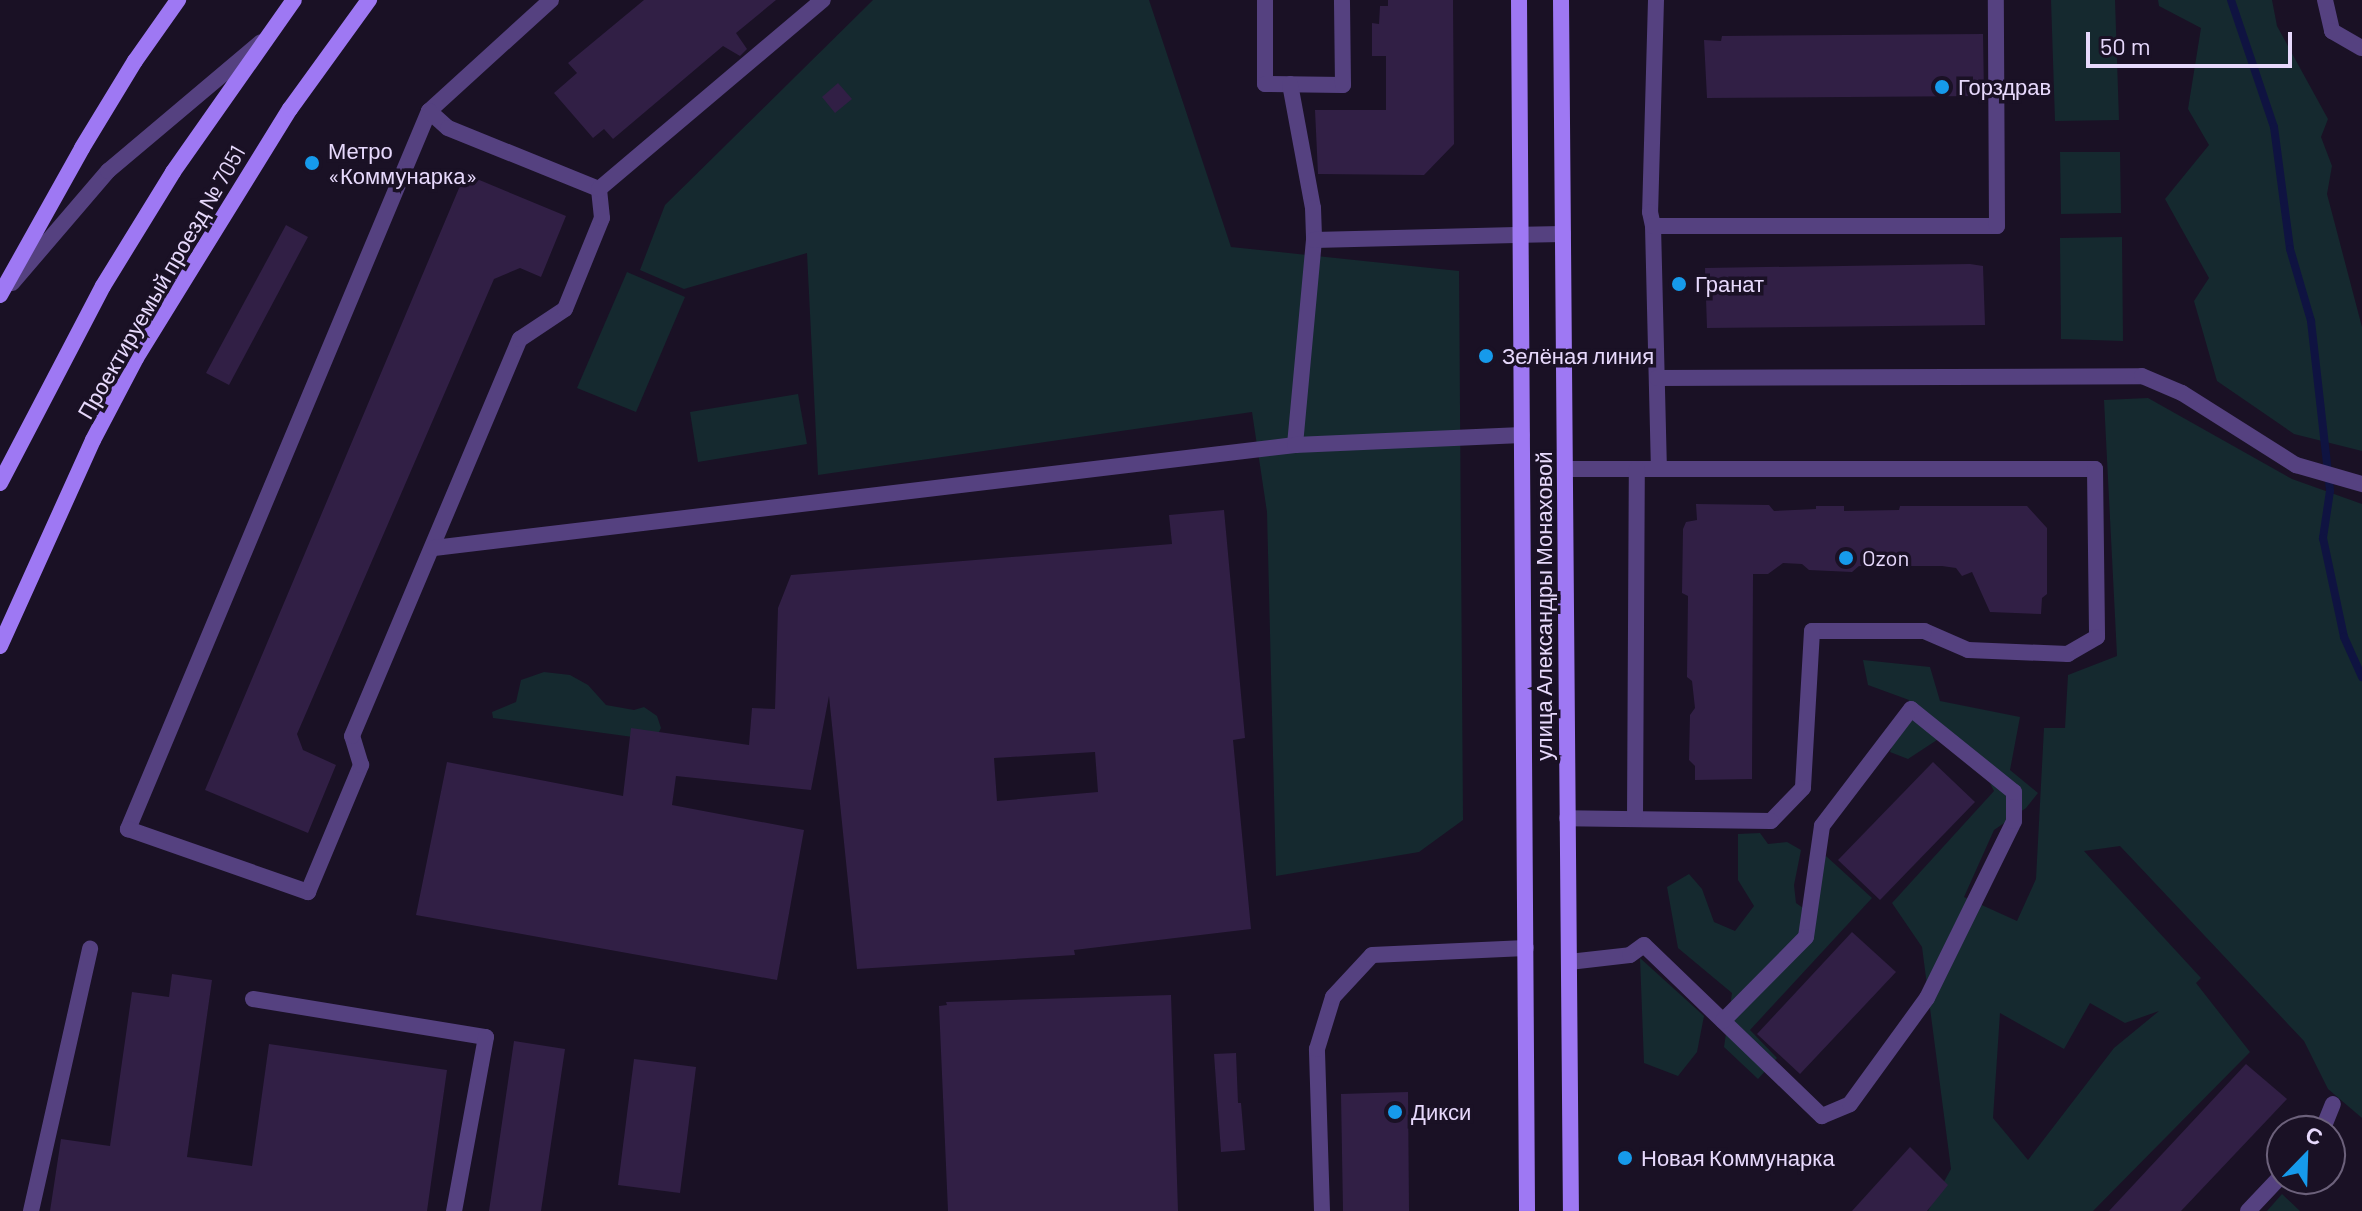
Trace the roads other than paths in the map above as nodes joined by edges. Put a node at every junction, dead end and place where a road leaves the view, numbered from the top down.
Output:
1 (178, 0) edge
2 (294, 0) edge
3 (369, 0) edge
4 (551, 0) edge
5 (823, 0) edge
6 (1265, 0) edge
7 (1342, 0) edge
8 (1519, 0) edge
9 (1561, 0) edge
10 (1656, 0) edge
11 (1996, 0) edge
12 (2325, 0) edge
13 (266, 38) junction
14 (2362, 48) edge
15 (1290, 84) junction
16 (429, 111) junction
17 (599, 189) junction
18 (1653, 226) junction
19 (1563, 234) junction
20 (1520, 235) junction
21 (1314, 240) junction
22 (0, 297) edge
23 (1657, 378) junction
24 (1522, 435) junction
25 (1295, 445) junction
26 (1659, 468) junction
27 (1565, 469) junction
28 (1637, 469) junction
29 (0, 483) edge
30 (2362, 484) edge
31 (434, 548) junction
32 (0, 646) edge
33 (1567, 818) junction
34 (1635, 819) junction
35 (1526, 948) junction
36 (90, 949) dead end
37 (1569, 962) junction
38 (253, 999) dead end
39 (1723, 1021) junction
40 (2333, 1104) dead end
41 (2329, 1115) edge
42 (2266, 1192) edge
43 (31, 1211) edge
44 (454, 1211) edge
45 (1322, 1211) edge
46 (1527, 1211) edge
47 (1571, 1211) edge
48 (2248, 1211) edge

1 - 22 main road
2 - 13 main road, Проектируемый проезд № 7051
3 - 32 main road, Проектируемый проезд № 7051
4 - 16 street
5 - 17 street
6 - 15 street
7 - 15 street
8 - 20 main road, улица Александры Монаховой
9 - 19 main road, улица Александры Монаховой
10 - 18 street
11 - 18 street
12 - 14 street
13 - 22 street
13 - 29 main road, Проектируемый проезд № 7051
15 - 21 street
16 - 17 street
16 - 31 street
17 - 31 street
18 - 23 street
19 - 20 street
19 - 27 main road, улица Александры Монаховой
20 - 21 street
20 - 24 main road, улица Александры Монаховой
21 - 25 street
23 - 26 street
23 - 30 street
24 - 25 street
24 - 35 main road, улица Александры Монаховой
25 - 31 street
26 - 28 street
26 - 34 street
27 - 28 street
27 - 33 main road, улица Александры Монаховой
28 - 34 street
33 - 34 street
33 - 37 main road, улица Александры Монаховой
35 - 45 street
35 - 46 main road, улица Александры Монаховой
36 - 43 street
37 - 39 street
37 - 47 main road, улица Александры Монаховой
38 - 44 street
39 - 39 street
40 - 41 street
42 - 48 street

